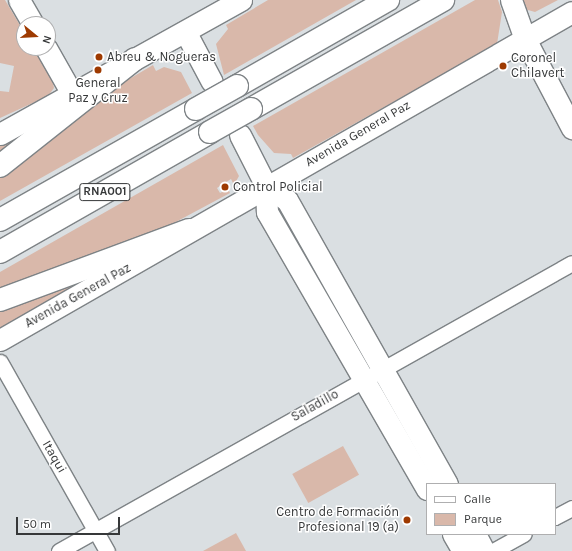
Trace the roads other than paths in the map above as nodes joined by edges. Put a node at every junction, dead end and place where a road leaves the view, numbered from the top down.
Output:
1 (19, 0) edge
2 (241, 0) edge
3 (388, 0) edge
4 (443, 0) edge
5 (511, 0) edge
6 (572, 12) edge
7 (28, 16) edge
8 (186, 33) junction
9 (525, 39) junction
10 (51, 56) edge
11 (135, 59) junction
12 (212, 82) dead end
13 (71, 92) junction
14 (572, 128) edge
15 (0, 134) edge
16 (240, 134) dead end
17 (0, 166) edge
18 (266, 186) junction
19 (0, 220) edge
20 (189, 230) junction
21 (0, 252) edge
22 (572, 263) edge
23 (0, 300) edge
24 (0, 340) edge
25 (0, 362) edge
26 (383, 367) junction
27 (364, 378) junction
28 (446, 483) edge
29 (426, 487) edge
30 (572, 508) edge
31 (556, 516) edge
32 (96, 530) junction
33 (454, 535) edge
34 (476, 535) edge
35 (522, 535) edge
36 (59, 551) edge
37 (107, 551) edge
38 (463, 551) edge
39 (484, 551) edge
40 (494, 551) edge

1 - 7 street
2 - 8 street
3 - 19 highway, RNA001, bridge
4 - 21 highway, RNA001, bridge
5 - 9 street
6 - 9 street, Avenida General Paz
8 - 11 street
8 - 12 street
9 - 14 street
9 - 18 street, Avenida General Paz
10 - 13 street
11 - 13 street
11 - 17 highway
13 - 15 street
16 - 18 street
18 - 20 street, Avenida General Paz
18 - 26 street
18 - 27 street
20 - 23 highway
20 - 24 street, Avenida General Paz
22 - 26 street, Saladillo
25 - 32 street, Itaqui
26 - 27 street, Saladillo
26 - 28 street
27 - 29 street
27 - 32 street, Saladillo
30 - 31 street
32 - 36 street, Saladillo
32 - 37 street, Itaqui
33 - 38 street
34 - 39 street
35 - 40 street

